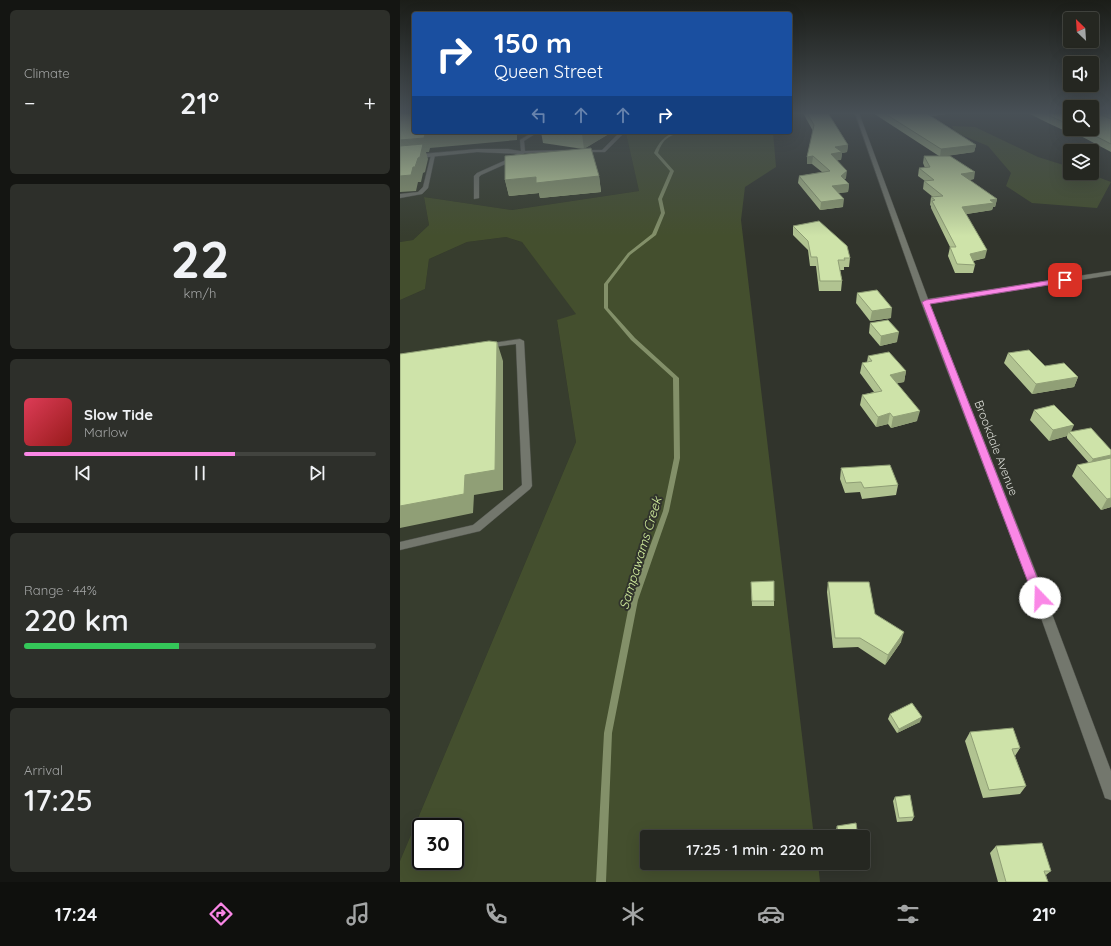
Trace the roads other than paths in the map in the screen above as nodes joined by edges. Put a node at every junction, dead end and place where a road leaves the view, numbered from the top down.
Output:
1 (441, 154) edge
2 (519, 154) edge
3 (872, 154) edge
4 (433, 155) junction
5 (400, 158) edge
6 (400, 196) edge
7 (476, 198) dead end
8 (1111, 273) edge
9 (926, 302) junction
10 (475, 348) edge
11 (400, 546) edge
12 (1111, 792) edge

1 - 4 street
2 - 7 lane
3 - 9 street, Brookdale Avenue
4 - 5 street
4 - 6 lane
8 - 9 street
9 - 12 street, Brookdale Avenue
10 - 11 lane

